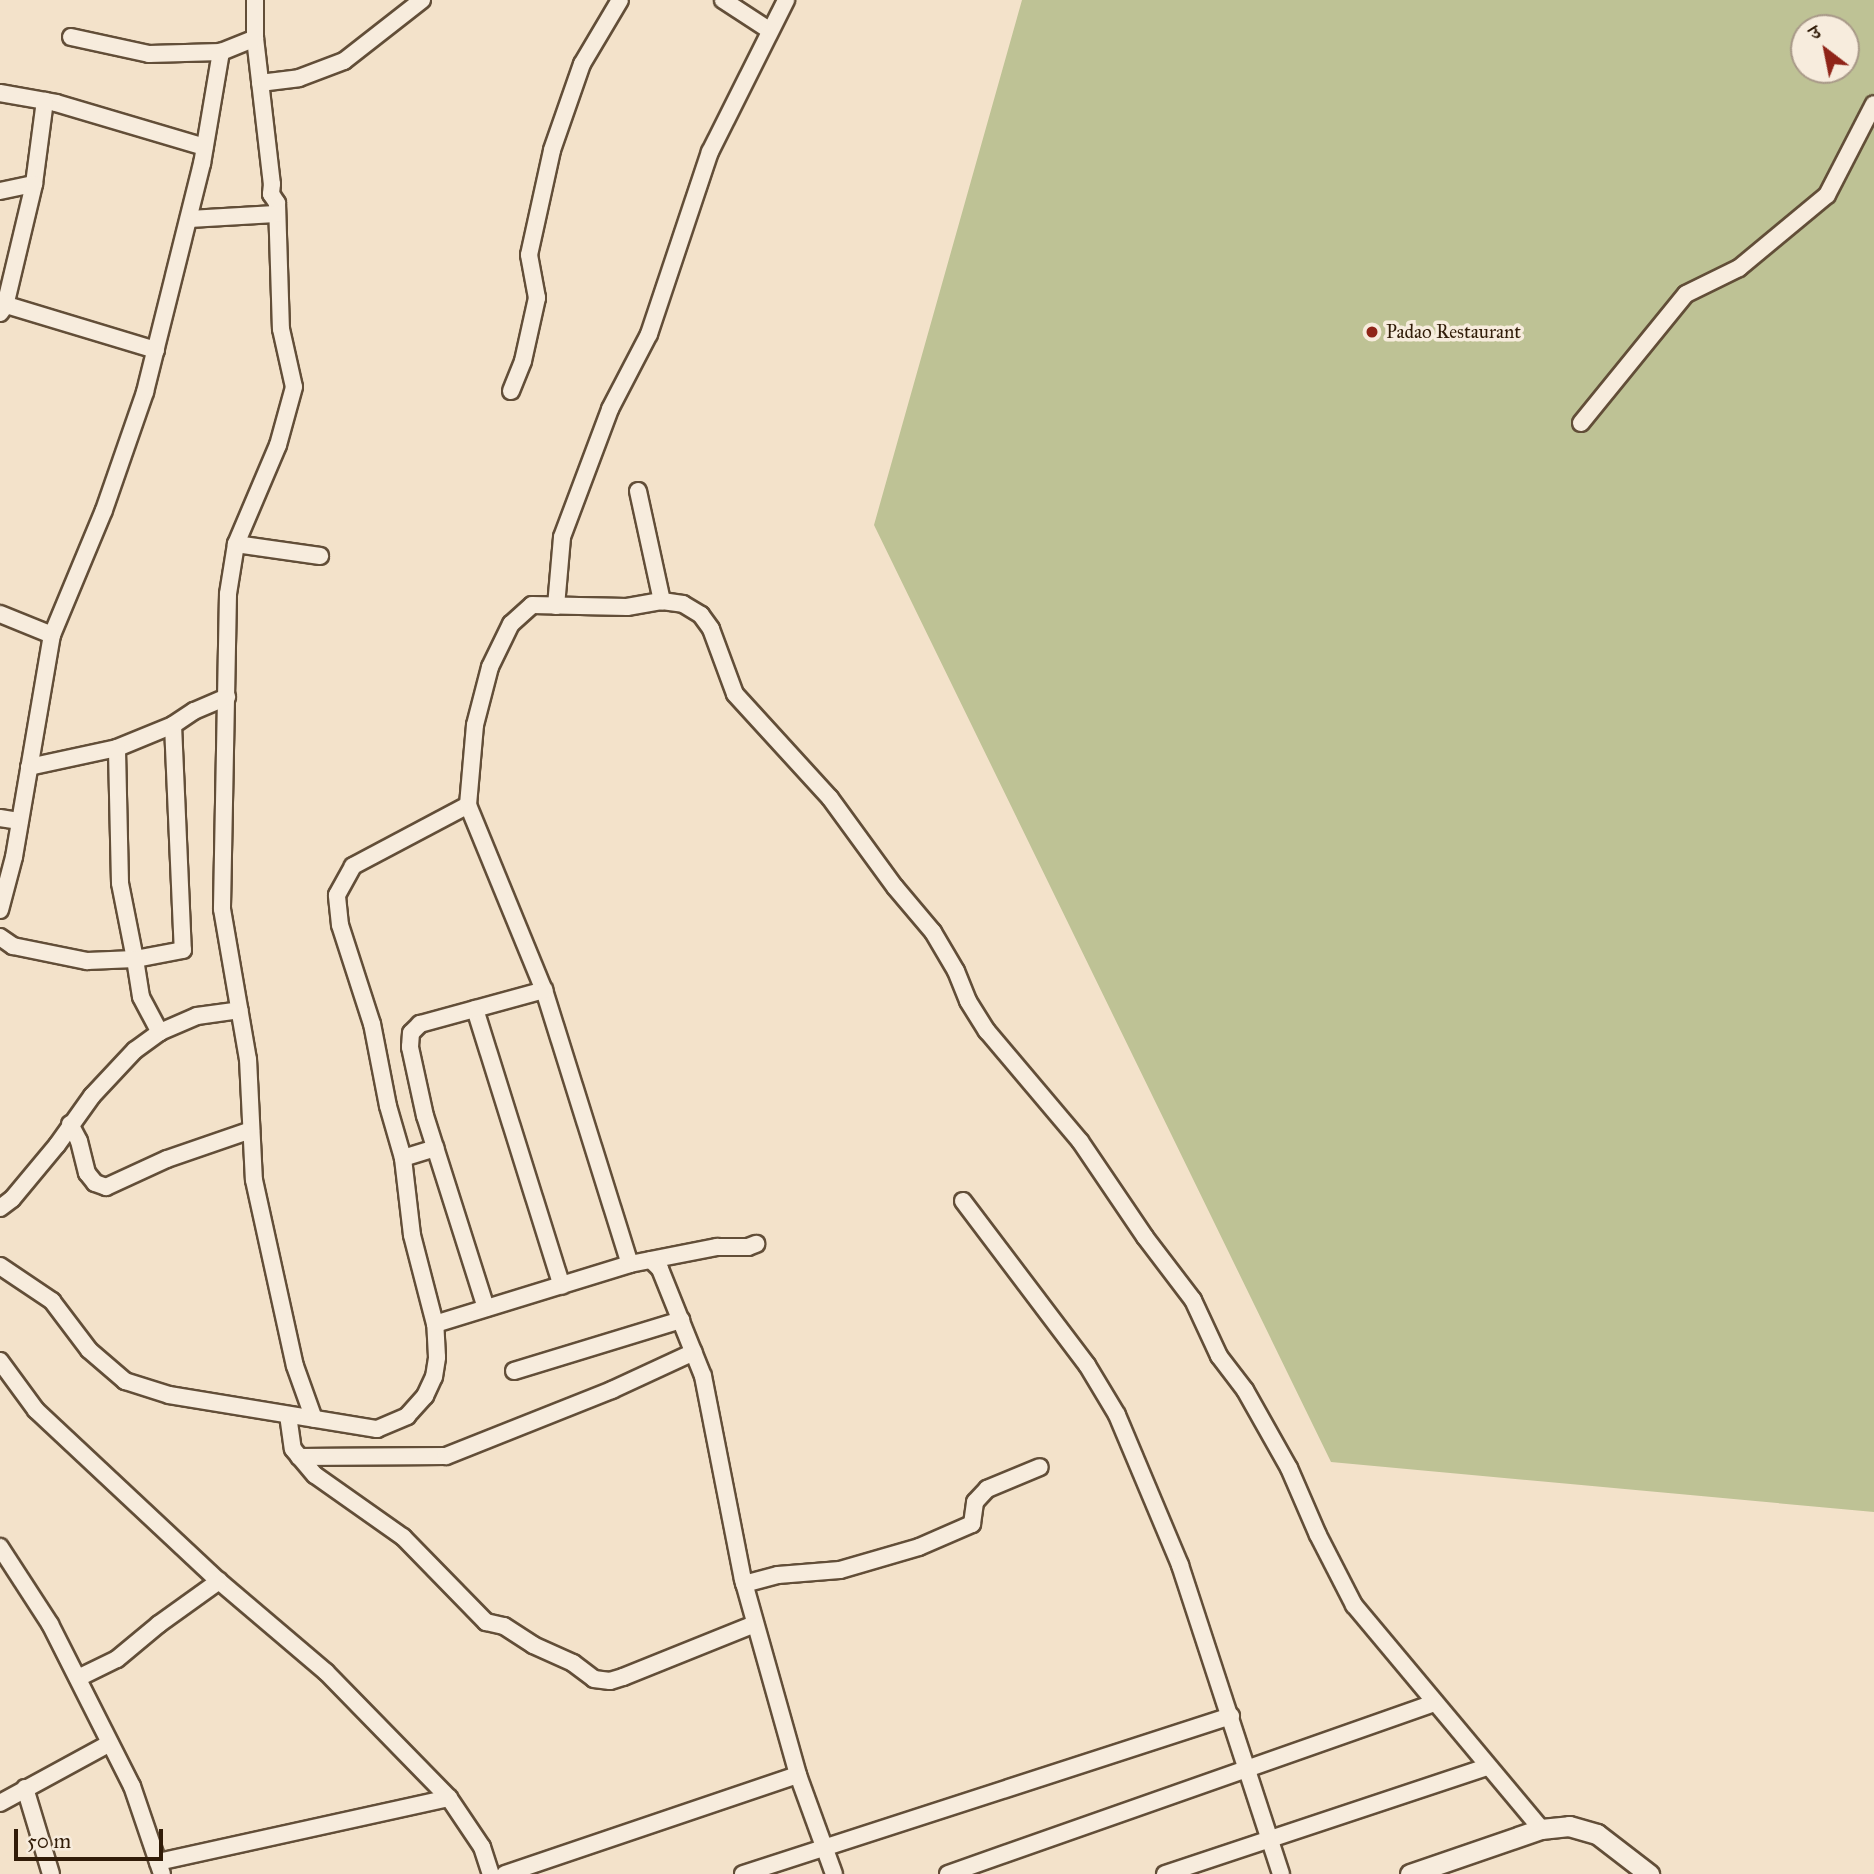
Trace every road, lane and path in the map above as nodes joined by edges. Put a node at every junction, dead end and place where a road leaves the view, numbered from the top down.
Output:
1 (255, 0) edge
2 (422, 0) edge
3 (620, 0) edge
4 (723, 0) edge
5 (786, 0) edge
6 (769, 30) junction
7 (71, 37) dead end
8 (255, 38) junction
9 (222, 52) junction
10 (260, 83) junction
11 (0, 93) edge
12 (45, 101) junction
13 (1874, 104) edge
14 (205, 147) junction
15 (34, 184) junction
16 (0, 191) edge
17 (276, 214) junction
18 (189, 219) junction
19 (2, 307) edge
20 (156, 350) junction
21 (511, 391) dead end
22 (1581, 423) dead end
23 (638, 491) dead end
24 (236, 544) junction
25 (320, 555) dead end
26 (662, 601) junction
27 (556, 606) junction
28 (0, 614) edge
29 (52, 635) junction
30 (227, 697) junction
31 (173, 725) junction
32 (117, 748) junction
33 (29, 767) junction
34 (468, 805) junction
35 (0, 818) edge
36 (20, 821) junction
37 (0, 910) edge
38 (0, 937) edge
39 (135, 959) junction
40 (544, 990) junction
41 (475, 1009) junction
42 (240, 1010) junction
43 (160, 1032) junction
44 (70, 1124) junction
45 (251, 1130) junction
46 (435, 1148) junction
47 (402, 1158) junction
48 (963, 1201) dead end
49 (0, 1208) edge
50 (756, 1244) dead end
51 (651, 1260) junction
52 (630, 1264) junction
53 (0, 1266) edge
54 (562, 1286) junction
55 (486, 1308) junction
56 (681, 1320) junction
57 (435, 1324) junction
58 (694, 1352) junction
59 (0, 1361) edge
60 (514, 1371) dead end
61 (288, 1415) junction
62 (314, 1419) junction
63 (294, 1446) junction
64 (1040, 1468) dead end
65 (0, 1547) edge
66 (219, 1581) junction
67 (744, 1584) junction
68 (755, 1624) junction
69 (78, 1678) junction
70 (1434, 1703) junction
71 (1231, 1716) junction
72 (110, 1743) junction
73 (1486, 1767) junction
74 (1247, 1769) junction
75 (798, 1775) junction
76 (25, 1788) junction
77 (449, 1798) junction
78 (0, 1802) edge
79 (1541, 1829) junction
80 (1270, 1839) junction
81 (824, 1847) junction
82 (160, 1868) edge
83 (51, 1874) edge
84 (491, 1874) edge
85 (505, 1874) edge
86 (743, 1874) edge
87 (834, 1874) edge
88 (948, 1874) edge
89 (1166, 1874) edge
90 (1282, 1874) edge
91 (1410, 1874) edge
92 (1650, 1874) edge

1 - 8 street
2 - 10 street
3 - 21 street
4 - 6 street
5 - 6 street
6 - 27 street
7 - 9 street
8 - 9 street
8 - 10 street
9 - 14 street
10 - 17 street
11 - 12 street
12 - 14 street
12 - 15 street
13 - 22 street
14 - 18 street
15 - 16 street
15 - 19 street
17 - 18 street
17 - 24 street
18 - 20 street
19 - 20 street
20 - 29 street
23 - 26 street
24 - 25 street
24 - 30 street
26 - 27 street
26 - 70 street
27 - 34 street
28 - 29 street
29 - 33 street
30 - 31 street
30 - 42 street
31 - 32 street
31 - 39 street
32 - 33 street
32 - 39 street
33 - 36 street
34 - 40 street
34 - 47 street
35 - 36 street
36 - 37 street
38 - 39 street
39 - 43 street
40 - 41 street
40 - 52 street
41 - 46 street
41 - 54 street
42 - 43 street
42 - 45 street
43 - 44 street
44 - 45 street
44 - 49 street
45 - 62 street
46 - 47 street
46 - 55 street
47 - 57 street
48 - 71 street
50 - 51 street
51 - 52 street
51 - 56 street
52 - 54 street
53 - 61 street
54 - 55 street
55 - 57 street
56 - 58 street
56 - 60 street
57 - 62 street
58 - 63 street
58 - 67 street
59 - 66 street
61 - 62 street
61 - 63 street
63 - 68 street
64 - 67 street
65 - 69 street
66 - 69 street
66 - 77 street
67 - 68 street
68 - 75 street
69 - 72 street
70 - 73 street
70 - 74 street
71 - 74 street
71 - 81 street
72 - 76 street
72 - 82 street
73 - 79 street
73 - 80 street
74 - 80 street
74 - 88 street
75 - 81 street
75 - 85 street
76 - 78 street
76 - 83 street
77 - 82 street
77 - 84 street
79 - 91 street
79 - 92 street
80 - 89 street
80 - 90 street
81 - 86 street
81 - 87 street

